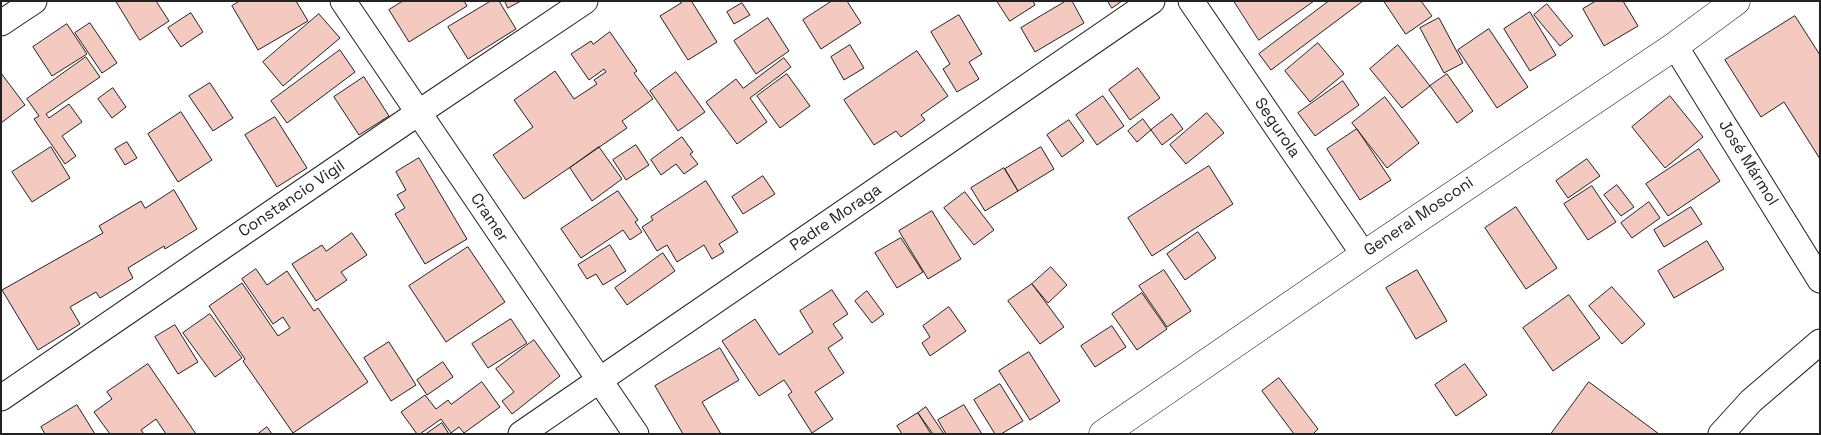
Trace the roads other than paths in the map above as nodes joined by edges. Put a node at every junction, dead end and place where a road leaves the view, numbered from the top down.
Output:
1 (34, 1) edge
2 (343, 1) edge
3 (585, 1) edge
4 (1152, 1) edge
5 (1190, 1) edge
6 (1736, 1) edge
7 (1, 24) edge
8 (1675, 46) junction
9 (418, 112) junction
10 (1364, 254) junction
11 (1820, 280) edge
12 (1820, 342) edge
13 (600, 380) junction
14 (1, 398) edge
15 (521, 434) edge
16 (636, 434) edge
17 (1102, 434) edge
18 (1721, 434) edge

1 - 7 street
2 - 9 street, Cramer
3 - 9 street, Constancio Vigil
4 - 13 street, Padre Moraga
5 - 10 street, Segurola
6 - 8 street, General Mosconi
8 - 10 street, General Mosconi
8 - 11 street, José Mármol
9 - 13 street, Cramer
9 - 14 street, Constancio Vigil
10 - 17 street, General Mosconi
12 - 18 street
13 - 15 street, Padre Moraga
13 - 16 street, Cramer

